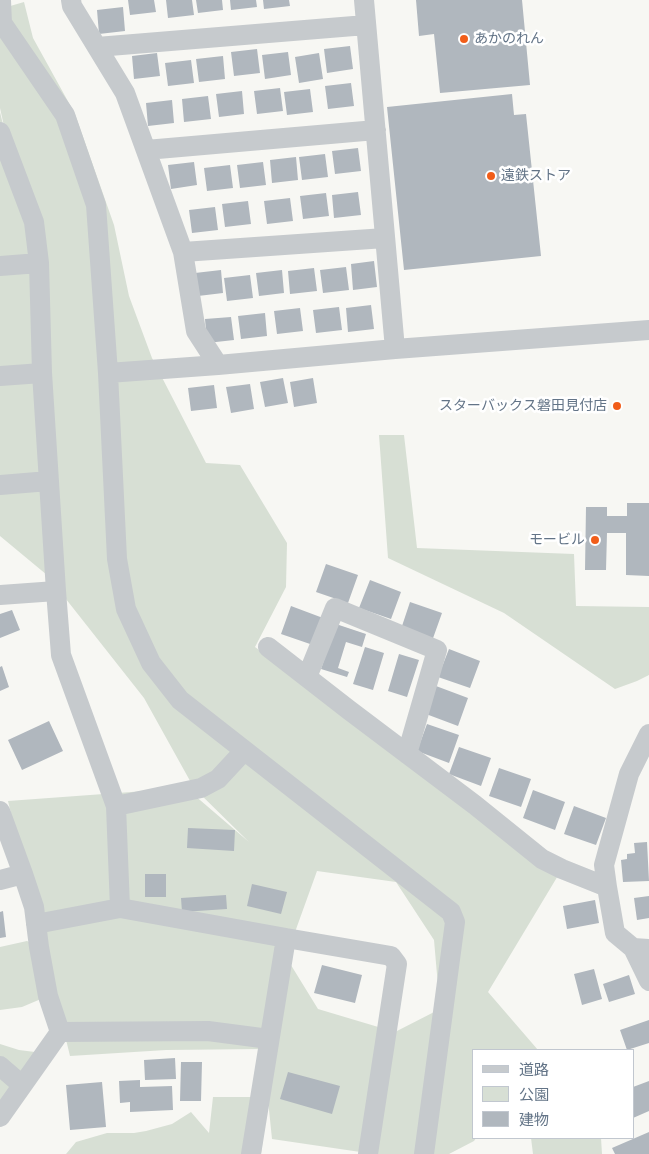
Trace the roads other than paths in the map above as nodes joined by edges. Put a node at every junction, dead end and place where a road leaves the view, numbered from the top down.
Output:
1 (1, 0) edge
2 (71, 0) edge
3 (364, 0) edge
4 (366, 25) junction
5 (97, 47) junction
6 (376, 130) junction
7 (0, 132) edge
8 (146, 150) junction
9 (4, 155) edge
10 (385, 238) junction
11 (183, 252) junction
12 (39, 263) junction
13 (0, 266) edge
14 (649, 330) edge
15 (395, 348) junction
16 (218, 365) junction
17 (42, 373) junction
18 (108, 373) junction
19 (0, 376) edge
20 (49, 481) junction
21 (0, 485) edge
22 (56, 591) junction
23 (0, 595) edge
24 (268, 647) dead end
25 (307, 677) junction
26 (649, 734) edge
27 (244, 751) junction
28 (407, 754) junction
29 (116, 806) junction
30 (0, 811) edge
31 (23, 874) junction
32 (0, 880) edge
33 (607, 887) junction
34 (120, 908) junction
35 (36, 924) junction
36 (286, 938) junction
37 (641, 948) edge
38 (649, 981) edge
39 (60, 1032) junction
40 (269, 1038) junction
41 (0, 1066) edge
42 (22, 1085) junction
43 (0, 1117) edge
44 (251, 1154) edge
45 (368, 1154) edge
46 (424, 1154) edge

1 - 18 street
2 - 5 street
3 - 4 street
4 - 5 street
4 - 6 street
5 - 8 street
6 - 8 street
6 - 10 street
7 - 9 street
8 - 11 street
9 - 12 street
10 - 11 street
10 - 15 street
11 - 16 street
12 - 13 street
12 - 17 street
14 - 15 street
15 - 16 street
16 - 18 street
17 - 19 street
17 - 20 street
18 - 27 street
20 - 21 street
20 - 22 street
22 - 23 street
22 - 29 street
24 - 25 street
25 - 28 street
25 - 28 street
26 - 33 street
27 - 29 street
27 - 46 street
28 - 33 street
29 - 34 street
30 - 31 street
31 - 32 street
31 - 35 street
33 - 37 street
34 - 35 street
34 - 36 street
35 - 39 street
36 - 40 street
36 - 45 street
37 - 38 street
39 - 40 street
39 - 42 street
40 - 44 street
41 - 42 street
42 - 43 street

